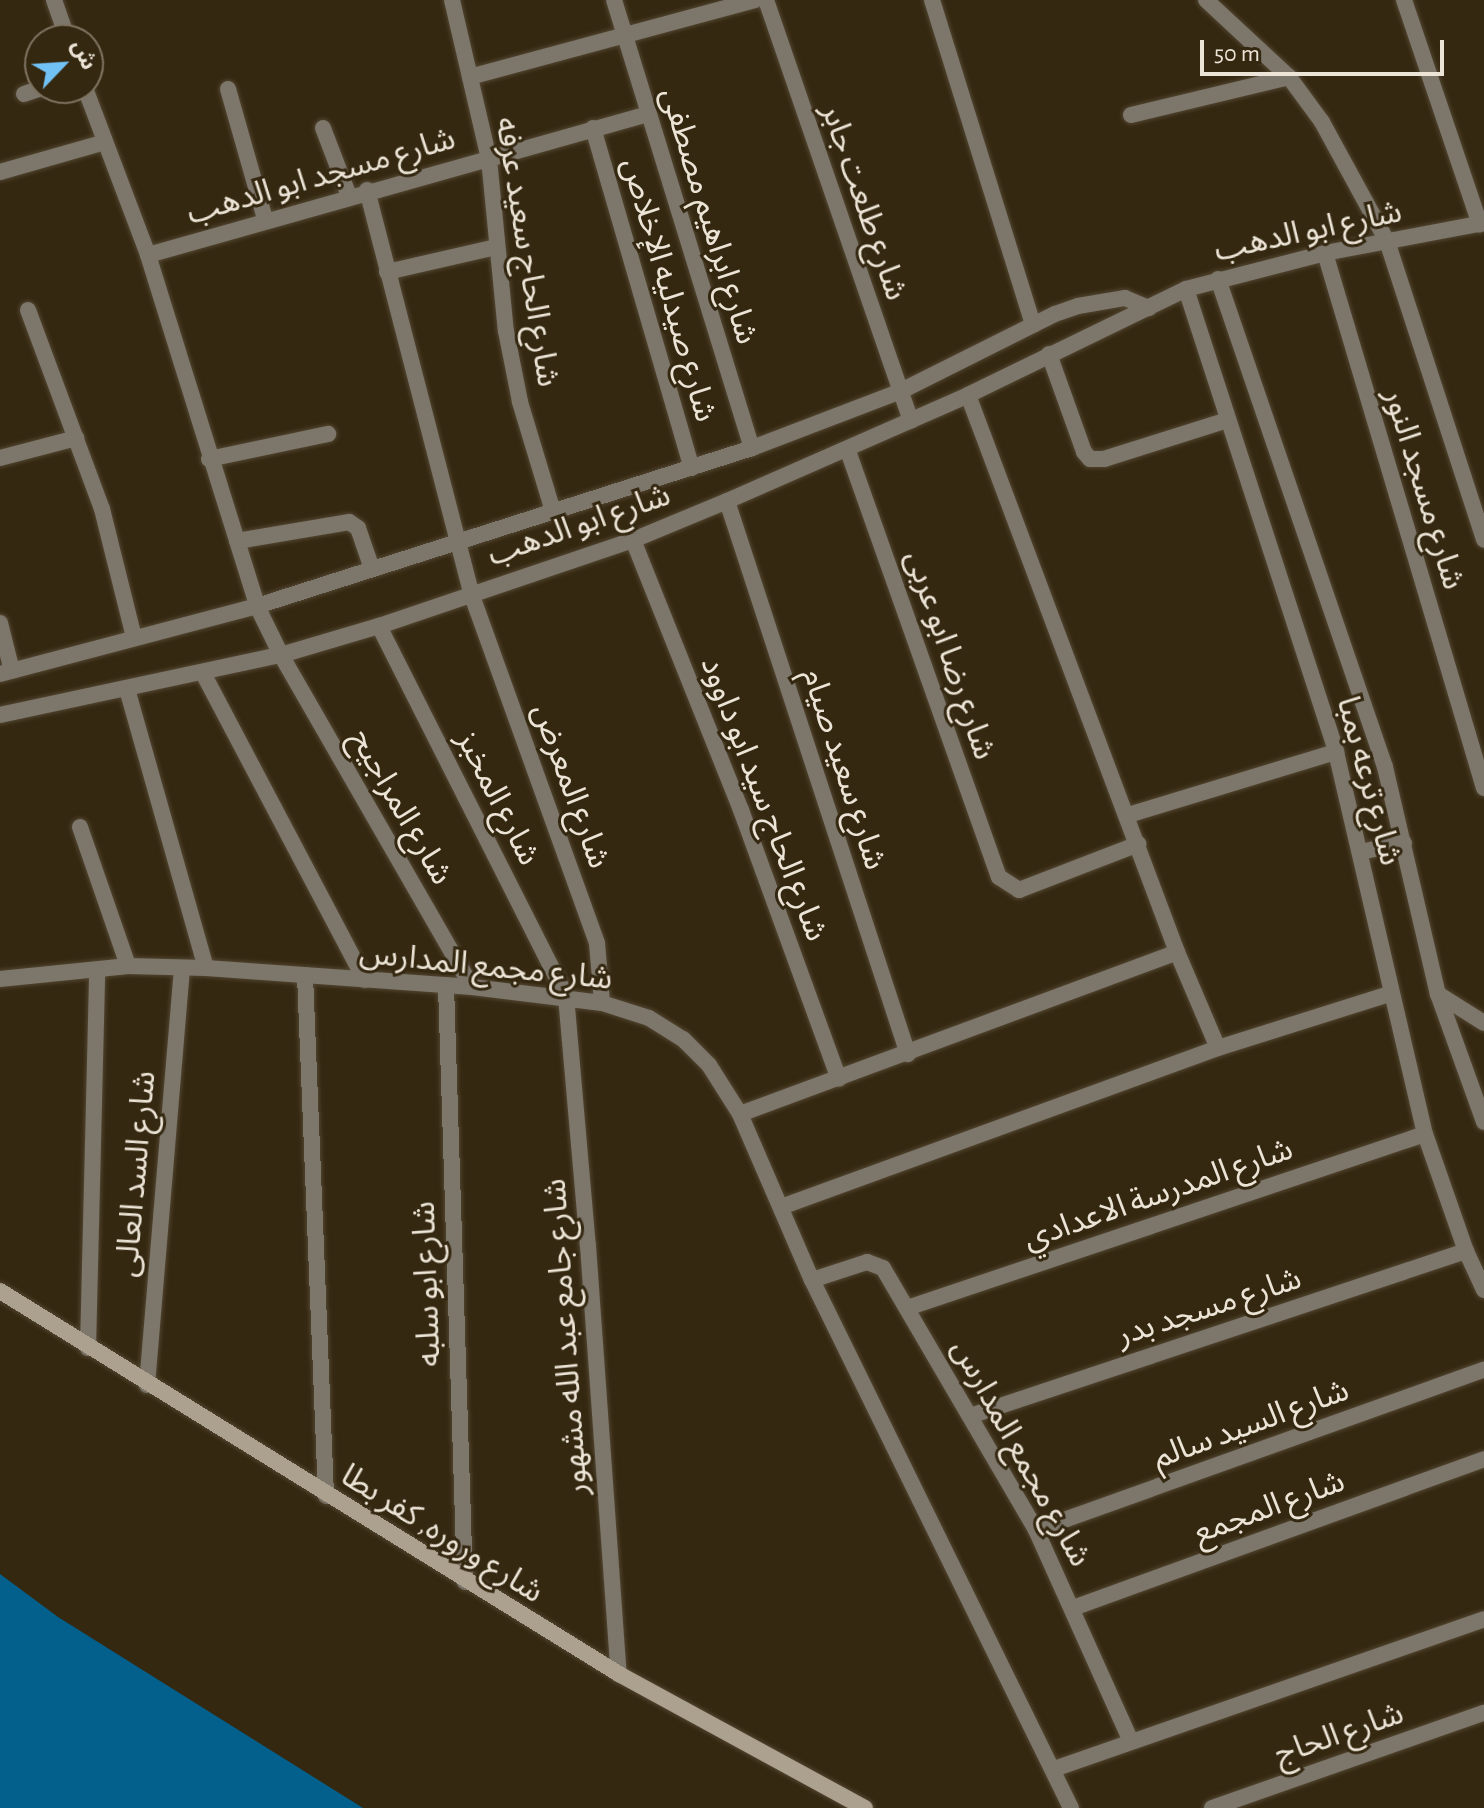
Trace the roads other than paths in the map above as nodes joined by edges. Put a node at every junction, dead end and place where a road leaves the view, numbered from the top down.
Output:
1 (54, 0) edge
2 (452, 0) edge
3 (614, 0) edge
4 (755, 0) edge
5 (766, 0) edge
6 (932, 0) edge
7 (1206, 0) edge
8 (1404, 0) edge
9 (62, 24) edge
10 (625, 35) junction
11 (470, 77) junction
12 (1289, 77) junction
13 (228, 89) dead end
14 (91, 104) edge
15 (648, 114) junction
16 (1131, 115) dead end
17 (323, 128) dead end
18 (593, 128) junction
19 (105, 142) junction
20 (489, 159) junction
21 (0, 172) edge
22 (367, 190) junction
23 (349, 196) junction
24 (265, 219) junction
25 (1482, 224) edge
26 (1387, 241) junction
27 (496, 247) junction
28 (1325, 253) junction
29 (148, 255) junction
30 (387, 272) junction
31 (1218, 279) junction
32 (1186, 289) junction
33 (1149, 308) junction
34 (28, 310) dead end
35 (1033, 325) junction
36 (1049, 354) junction
37 (899, 392) junction
38 (968, 395) junction
39 (1228, 420) junction
40 (911, 421) junction
41 (328, 434) dead end
42 (76, 438) junction
43 (752, 448) junction
44 (848, 451) junction
45 (0, 458) edge
46 (209, 459) junction
47 (692, 468) junction
48 (727, 501) junction
49 (553, 511) junction
50 (633, 540) junction
51 (1484, 540) edge
52 (237, 541) junction
53 (460, 543) junction
54 (372, 569) junction
55 (471, 593) junction
56 (257, 606) junction
57 (0, 623) edge
58 (379, 626) junction
59 (134, 637) junction
60 (281, 655) junction
61 (6, 672) edge
62 (203, 673) junction
63 (127, 689) junction
64 (0, 715) edge
65 (1336, 752) junction
66 (1484, 788) edge
67 (1128, 815) junction
68 (80, 827) dead end
69 (1404, 843) junction
70 (1138, 844) junction
71 (1360, 852) junction
72 (1177, 952) junction
73 (128, 966) junction
74 (182, 968) junction
75 (206, 968) junction
76 (97, 971) junction
77 (305, 975) junction
78 (0, 979) edge
79 (365, 980) junction
80 (446, 985) junction
81 (472, 987) junction
82 (1392, 993) junction
83 (1438, 994) junction
84 (566, 996) junction
85 (602, 1003) junction
86 (1484, 1023) edge
87 (1218, 1048) junction
88 (908, 1054) junction
89 (839, 1079) junction
90 (740, 1114) junction
91 (1484, 1122) edge
92 (1425, 1134) junction
93 (781, 1207) junction
94 (1466, 1251) junction
95 (812, 1280) junction
96 (1484, 1290) edge
97 (0, 1291) edge
98 (910, 1307) junction
99 (88, 1348) junction
100 (1484, 1370) edge
101 (147, 1385) junction
102 (970, 1416) junction
103 (1484, 1459) edge
104 (326, 1496) junction
105 (1036, 1530) junction
106 (465, 1582) junction
107 (1073, 1608) junction
108 (1484, 1619) edge
109 (619, 1674) junction
110 (1484, 1713) edge
111 (1130, 1739) junction
112 (1054, 1769) junction
113 (865, 1808) edge
114 (1071, 1808) edge
115 (1212, 1808) edge

1 - 9 street
2 - 11 street, شارع الحاج سعيد عرفه
3 - 10 street, شارع ابراهيم مصطفى
4 - 10 street
5 - 37 street, شارع طلعت جابر
6 - 35 street
7 - 12 street
8 - 25 street
10 - 11 street
10 - 15 street, شارع ابراهيم مصطفى
11 - 20 street, شارع الحاج سعيد عرفه
12 - 16 street
12 - 26 street
13 - 24 street
14 - 19 street, شارع المراجيح
15 - 18 street, شارع مسجد ابو الدهب
15 - 43 street, شارع ابراهيم مصطفى
17 - 23 street
18 - 20 street, شارع مسجد ابو الدهب
18 - 47 street, شارع صيدليه الإخلاص
19 - 21 street
19 - 29 street, شارع المراجيح
20 - 22 street, شارع مسجد ابو الدهب
20 - 27 street, شارع الحاج سعيد عرفه
22 - 23 street, شارع مسجد ابو الدهب
22 - 30 street, شارع المعرض
23 - 24 street, شارع مسجد ابو الدهب
24 - 29 street, شارع مسجد ابو الدهب
25 - 26 street, شارع ابو الدهب
26 - 28 street, شارع ابو الدهب
26 - 51 street
27 - 30 street
27 - 49 street, شارع الحاج سعيد عرفه
28 - 31 street, شارع ابو الدهب
28 - 66 street, شارع مسجد النور
29 - 46 street, شارع المراجيح
30 - 53 street, شارع المعرض
31 - 32 street, شارع ابو الدهب
31 - 69 street, شارع ترعه بمبا
32 - 33 street, شارع ابو الدهب
32 - 39 street, شارع ترعه بمبا
33 - 35 street, شارع ابو الدهب
33 - 36 street, شارع ابو الدهب
34 - 42 street
35 - 37 street, شارع ابو الدهب
36 - 38 street, شارع ابو الدهب
36 - 39 street
37 - 40 street, شارع طلعت جابر
37 - 43 street, شارع ابو الدهب
38 - 40 street, شارع ابو الدهب
38 - 67 street
39 - 65 street, شارع ترعه بمبا
40 - 44 street, شارع ابو الدهب
41 - 46 street
42 - 45 street
42 - 59 street
43 - 47 street, شارع ابو الدهب
44 - 48 street, شارع ابو الدهب
44 - 70 street, شارع رضا ابو عربى
46 - 52 street, شارع المراجيح
47 - 49 street, شارع ابو الدهب
48 - 50 street, شارع ابو الدهب
48 - 88 street, شارع سعيد صيام
49 - 53 street, شارع ابو الدهب
50 - 55 street, شارع ابو الدهب
50 - 89 street, شارع الحاج سيد ابو داوود
52 - 54 street
52 - 56 street, شارع المراجيح
53 - 54 street, شارع ابو الدهب
53 - 55 street, شارع المعرض
54 - 56 street, شارع ابو الدهب
55 - 58 street, شارع ابو الدهب
55 - 85 street, شارع المعرض
56 - 59 street, شارع ابو الدهب
56 - 60 street, شارع المراجيح
57 - 61 street
58 - 60 street, شارع ابو الدهب
58 - 84 street, شارع المخبز
59 - 61 street, شارع ابو الدهب
60 - 62 street, شارع ابو الدهب
60 - 81 street, شارع المراجيح
62 - 63 street, شارع ابو الدهب
62 - 79 street
63 - 64 street, شارع ابو الدهب
63 - 75 street
65 - 67 street
65 - 71 street, شارع ترعه بمبا
67 - 70 street
68 - 73 street
69 - 71 street
69 - 83 street, شارع ترعه بمبا
70 - 72 street
71 - 82 street, شارع ترعه بمبا
72 - 87 street
72 - 88 street
73 - 74 street, شارع مجمع المدارس
73 - 76 street, شارع مجمع المدارس
74 - 75 street, شارع مجمع المدارس
74 - 101 street, شارع السد العالى
75 - 77 street, شارع مجمع المدارس
76 - 78 street, شارع مجمع المدارس
76 - 99 street
77 - 79 street, شارع مجمع المدارس
77 - 104 street
79 - 80 street, شارع مجمع المدارس
80 - 81 street, شارع مجمع المدارس
80 - 106 street, شارع ابو سلبه
81 - 84 street, شارع مجمع المدارس
82 - 87 street
82 - 92 street, شارع ترعه بمبا
83 - 86 street
83 - 91 street, شارع ترعه بمبا
84 - 85 street, شارع مجمع المدارس
84 - 109 street, شارع جامع عبد الله مشهور
85 - 90 street, شارع مجمع المدارس
87 - 93 street
88 - 89 street
89 - 90 street
90 - 93 street, شارع مجمع المدارس
92 - 94 street, شارع ترعه بمبا
92 - 98 street, شارع المدرسة الاعدادي
93 - 95 street, شارع مجمع المدارس
94 - 96 street, شارع ترعه بمبا
94 - 102 street, شارع مسجد بدر
95 - 98 street, شارع مجمع المدارس
95 - 112 street, شارع مجمع المدارس
97 - 99 street, شارع وروره, كفر بطا
98 - 102 street, شارع مجمع المدارس
99 - 101 street, شارع وروره, كفر بطا
100 - 105 street, شارع السيد سالم
101 - 104 street, شارع وروره, كفر بطا
102 - 105 street, شارع مجمع المدارس
103 - 107 street, شارع المجمع
104 - 106 street, شارع وروره, كفر بطا
105 - 107 street, شارع مجمع المدارس
106 - 109 street, شارع وروره, كفر بطا
107 - 111 street, شارع مجمع المدارس
108 - 111 street
109 - 113 street, شارع وروره, كفر بطا
110 - 115 street, شارع الحاج
111 - 112 street
112 - 114 street, شارع مجمع المدارس

